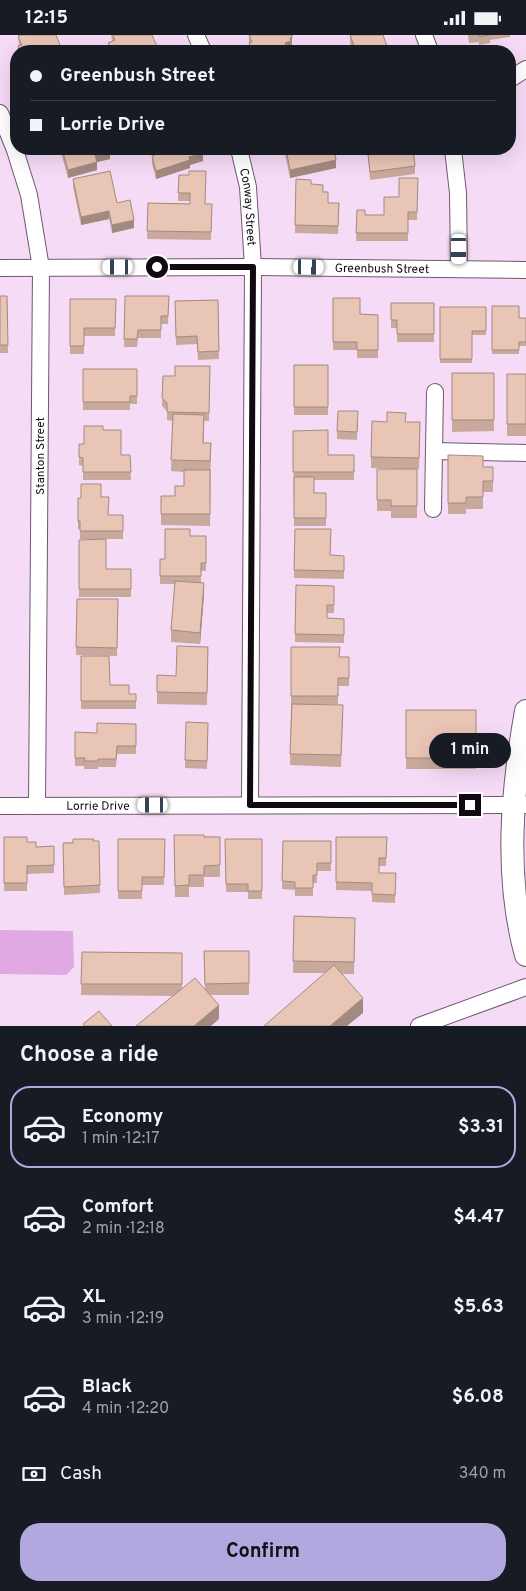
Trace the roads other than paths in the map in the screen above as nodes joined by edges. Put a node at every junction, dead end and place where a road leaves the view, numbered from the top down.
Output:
1 (0, 113) edge
2 (10, 136) edge
3 (17, 155) edge
4 (240, 155) edge
5 (454, 155) edge
6 (253, 267) junction
7 (0, 268) edge
8 (41, 268) junction
9 (459, 268) junction
10 (526, 270) edge
11 (435, 392) dead end
12 (434, 451) junction
13 (526, 453) edge
14 (433, 509) dead end
15 (526, 711) edge
16 (250, 805) junction
17 (520, 805) edge
18 (0, 806) edge
19 (37, 806) junction
20 (526, 955) edge
21 (526, 987) edge
22 (419, 1026) edge

1 - 2 street, Stanton Street
3 - 8 street, Stanton Street
4 - 6 street, Conway Street
5 - 9 street
6 - 8 street, Greenbush Street
6 - 9 street, Greenbush Street
6 - 16 street, Conway Street
7 - 8 street, Greenbush Street
8 - 19 street, Stanton Street
9 - 10 street, Greenbush Street
11 - 12 street
12 - 13 street
12 - 14 street
15 - 17 main road
16 - 17 street, Lorrie Drive
16 - 19 street, Lorrie Drive
17 - 20 main road
18 - 19 street, Lorrie Drive
21 - 22 street

